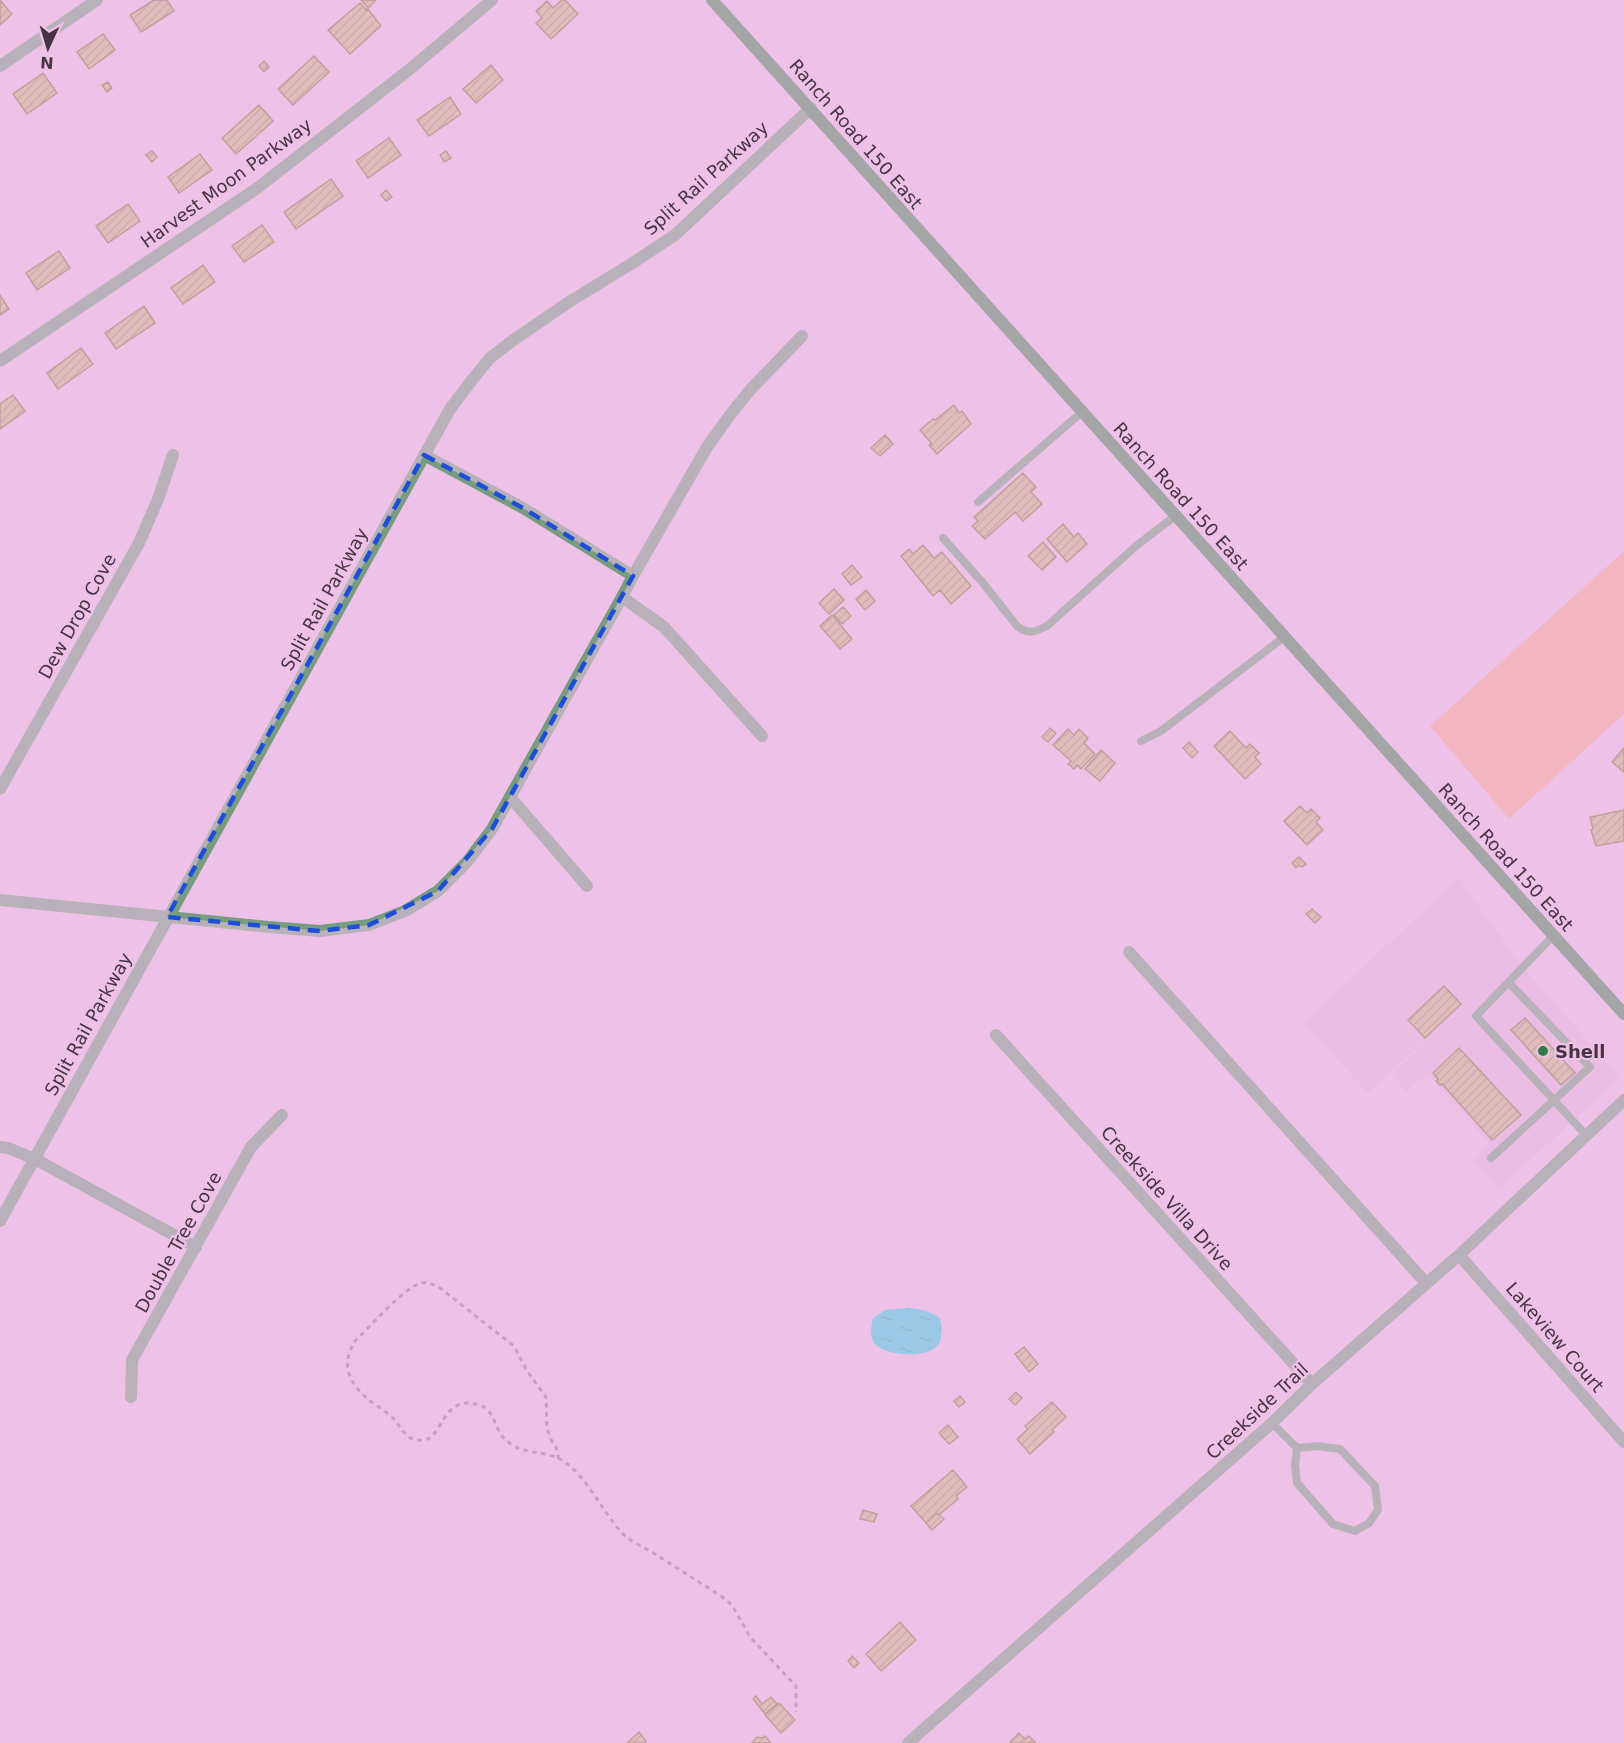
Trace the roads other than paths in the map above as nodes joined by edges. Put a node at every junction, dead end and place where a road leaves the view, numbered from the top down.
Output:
1 (97, 0) edge
2 (492, 0) edge
3 (712, 0) edge
4 (0, 66) edge
5 (811, 108) junction
6 (802, 336) dead end
7 (0, 361) edge
8 (1082, 412) junction
9 (173, 455) dead end
10 (424, 455) junction
11 (978, 502) dead end
12 (1175, 516) junction
13 (943, 538) dead end
14 (633, 576) junction
15 (622, 597) junction
16 (1284, 638) junction
17 (762, 736) dead end
18 (1141, 741) dead end
19 (0, 789) edge
20 (510, 797) junction
21 (587, 886) dead end
22 (0, 900) edge
23 (167, 917) junction
24 (1552, 936) junction
25 (1129, 952) dead end
26 (1509, 982) junction
27 (1624, 1014) edge
28 (996, 1035) dead end
29 (1554, 1099) junction
30 (1624, 1100) edge
31 (282, 1115) dead end
32 (1586, 1135) junction
33 (0, 1148) edge
34 (1491, 1158) dead end
35 (35, 1159) junction
36 (0, 1221) edge
37 (196, 1247) junction
38 (1459, 1255) junction
39 (1426, 1283) junction
40 (1312, 1384) junction
41 (131, 1397) dead end
42 (1272, 1424) junction
43 (1624, 1442) edge
44 (1297, 1448) junction
45 (908, 1743) edge

1 - 4 street
2 - 7 street, Harvest Moon Parkway
3 - 5 main road, Ranch Road 150 East
5 - 8 main road, Ranch Road 150 East
5 - 10 street, Split Rail Parkway
6 - 14 street
8 - 11 lane
8 - 12 main road, Ranch Road 150 East
9 - 19 street, Dew Drop Cove
10 - 14 street
10 - 23 street, Split Rail Parkway
12 - 13 lane
12 - 16 main road, Ranch Road 150 East
14 - 15 street
15 - 17 street
15 - 20 street
16 - 18 lane
16 - 24 main road, Ranch Road 150 East
20 - 21 street
20 - 23 street
22 - 23 street
23 - 35 street, Split Rail Parkway
24 - 26 lane
24 - 27 main road, Ranch Road 150 East
25 - 39 street
26 - 29 lane
26 - 29 lane
28 - 40 street, Creekside Villa Drive
29 - 32 lane
29 - 34 lane
30 - 32 street, Creekside Trail
31 - 37 street, Double Tree Cove
32 - 38 street, Creekside Trail
33 - 35 street
35 - 36 street, Split Rail Parkway
35 - 37 street
37 - 41 street, Double Tree Cove
38 - 39 street, Creekside Trail
38 - 43 street, Lakeview Court
39 - 40 street, Creekside Trail
40 - 42 street, Creekside Trail
42 - 44 lane
42 - 45 street, Creekside Trail
44 - 44 lane

